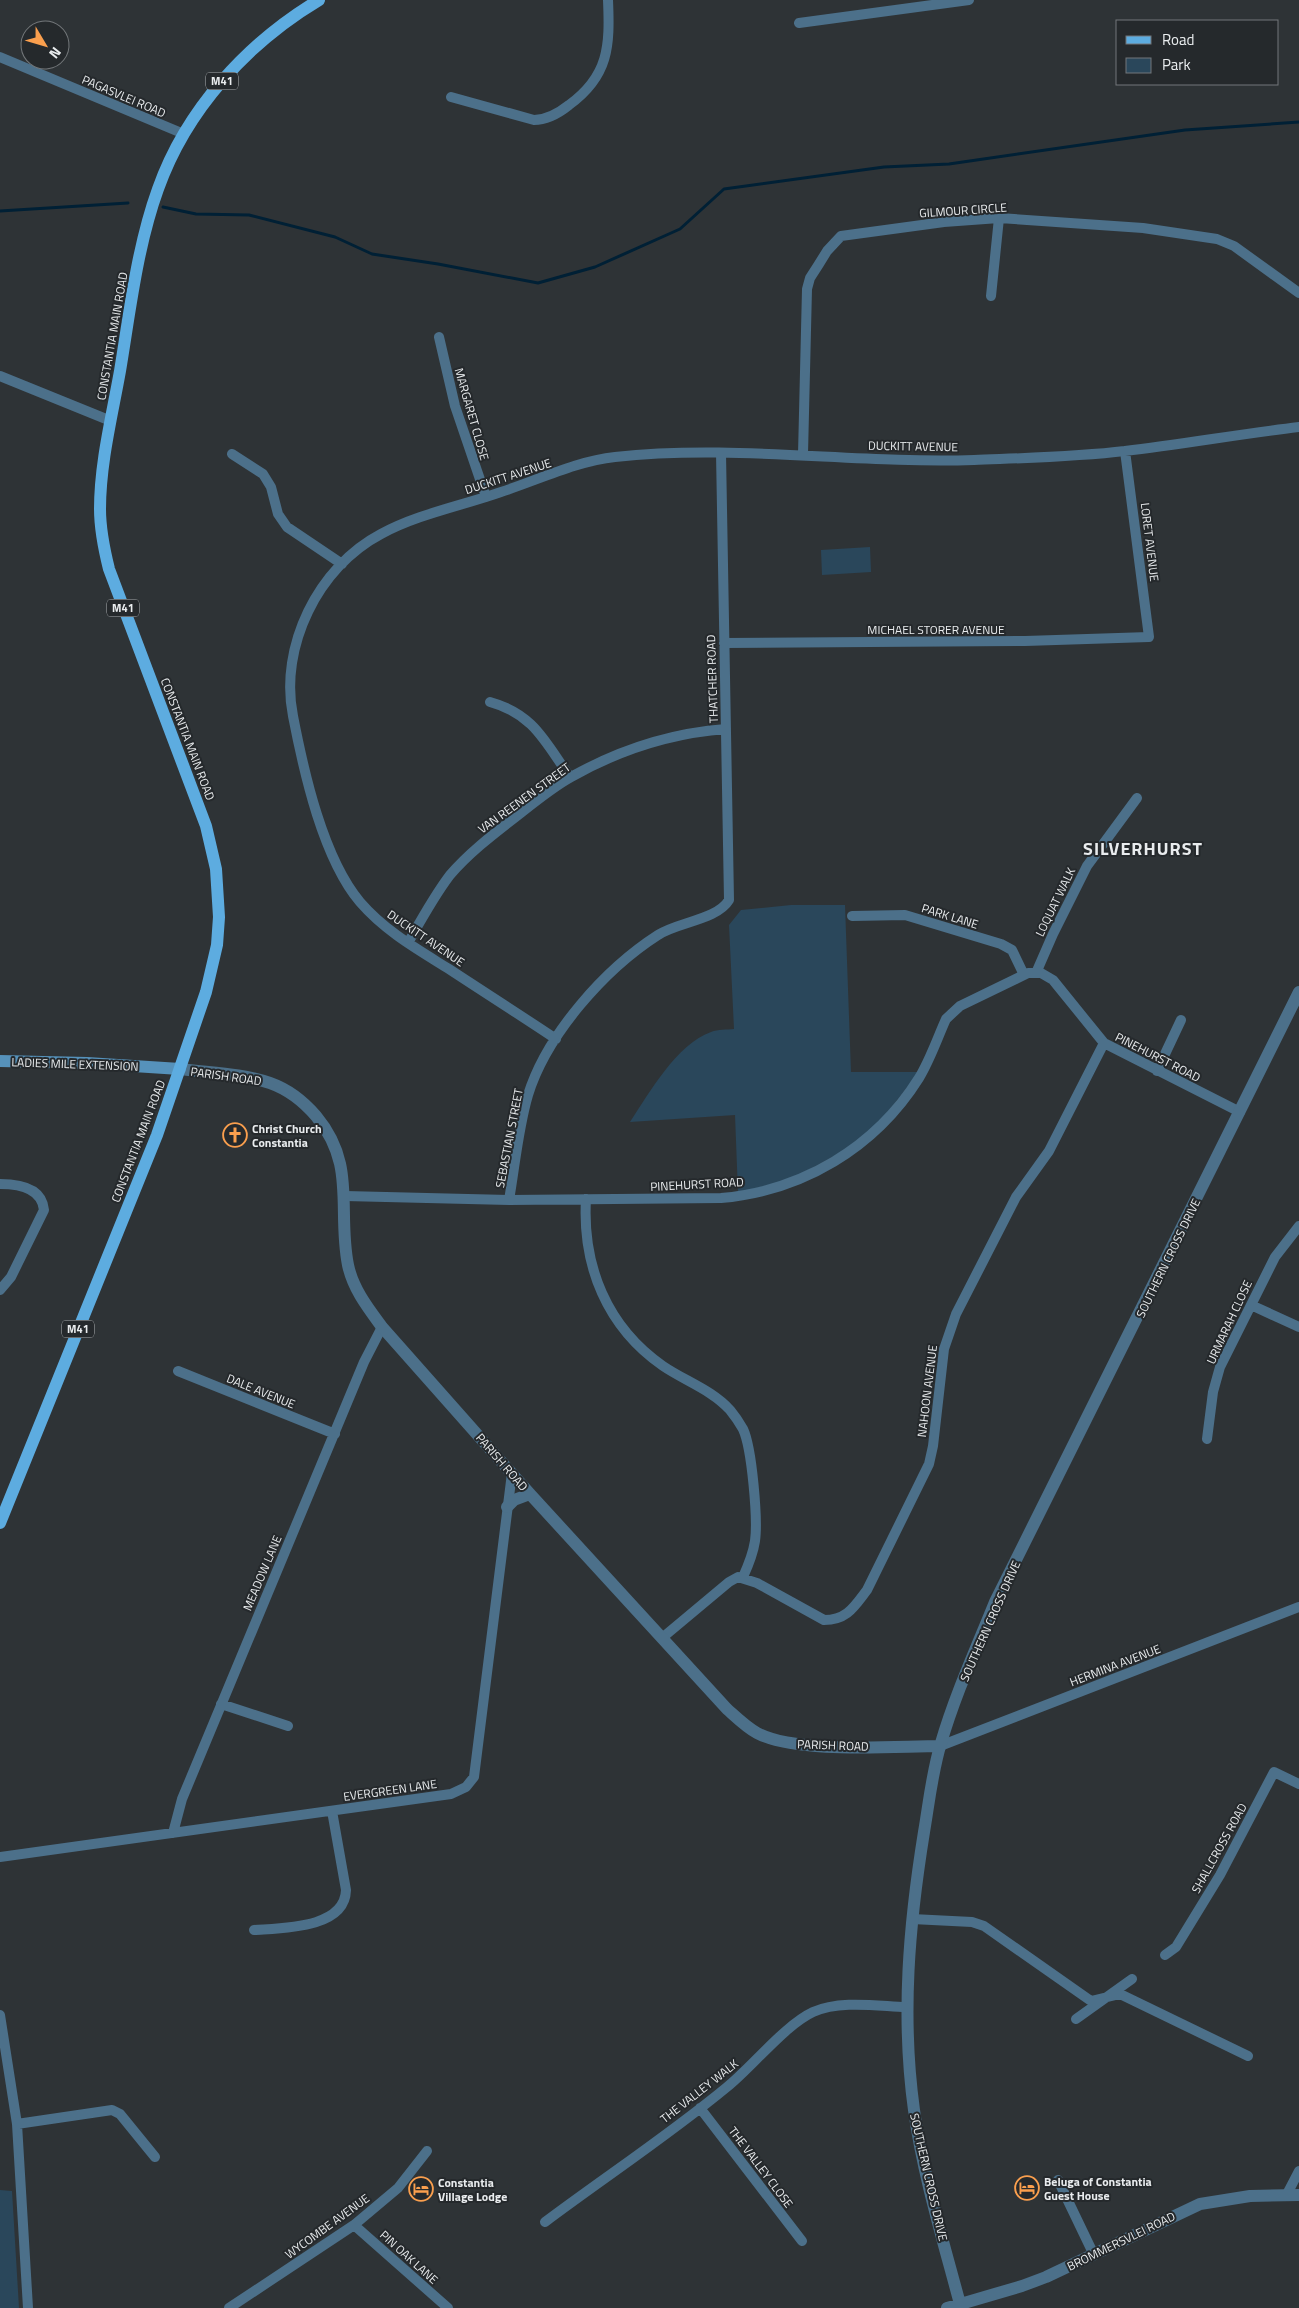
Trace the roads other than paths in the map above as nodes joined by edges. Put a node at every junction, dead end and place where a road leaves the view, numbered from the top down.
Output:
1 (319, 0) edge
2 (608, 0) edge
3 (969, 0) edge
4 (799, 23) dead end
5 (0, 57) edge
6 (451, 97) dead end
7 (184, 134) junction
8 (1000, 218) junction
9 (1299, 293) edge
10 (991, 296) dead end
11 (440, 337) dead end
12 (0, 376) edge
13 (111, 421) junction
14 (1299, 427) edge
15 (1125, 451) junction
16 (721, 453) junction
17 (232, 454) dead end
18 (803, 454) junction
19 (486, 497) junction
20 (342, 564) junction
21 (1149, 637) joint
22 (724, 643) junction
23 (490, 702) dead end
24 (726, 729) junction
25 (570, 777) junction
26 (1137, 798) dead end
27 (727, 904) joint
28 (852, 916) dead end
29 (408, 943) junction
30 (1036, 973) junction
31 (1024, 975) junction
32 (1299, 992) edge
33 (1181, 1020) dead end
34 (556, 1039) junction
35 (1104, 1043) junction
36 (0, 1061) edge
37 (180, 1069) junction
38 (1157, 1071) junction
39 (1240, 1112) junction
40 (0, 1184) edge
41 (344, 1196) junction
42 (586, 1199) junction
43 (509, 1200) junction
44 (1299, 1226) edge
45 (0, 1290) edge
46 (1251, 1305) junction
47 (382, 1327) junction
48 (1299, 1327) edge
49 (178, 1371) dead end
50 (335, 1434) junction
51 (1207, 1439) dead end
52 (512, 1473) junction
53 (530, 1494) junction
54 (507, 1507) junction
55 (0, 1523) edge
56 (743, 1577) junction
57 (1299, 1607) edge
58 (662, 1638) junction
59 (221, 1704) junction
60 (288, 1726) dead end
61 (940, 1746) junction
62 (1299, 1784) edge
63 (332, 1811) junction
64 (173, 1832) junction
65 (0, 1857) edge
66 (912, 1918) junction
67 (254, 1930) dead end
68 (1165, 1955) dead end
69 (1132, 1979) dead end
70 (1106, 1998) junction
71 (906, 2007) junction
72 (0, 2015) edge
73 (1076, 2019) dead end
74 (1248, 2056) dead end
75 (700, 2108) junction
76 (17, 2124) junction
77 (427, 2151) dead end
78 (155, 2157) dead end
79 (1299, 2171) edge
80 (1058, 2180) dead end
81 (1293, 2195) edge
82 (544, 2222) dead end
83 (354, 2225) junction
84 (802, 2241) dead end
85 (1094, 2255) junction
86 (953, 2306) edge
87 (28, 2308) edge
88 (229, 2308) edge
89 (448, 2308) edge

1 - 7 main road, CONSTANTIA MAIN ROAD / M41
2 - 6 street
3 - 4 street
5 - 7 street, PAGASVLEI ROAD
7 - 13 main road, CONSTANTIA MAIN ROAD / M41
8 - 9 street, GILMOUR CIRCLE
8 - 10 street
8 - 18 street, GILMOUR CIRCLE
11 - 19 street, MARGARET CLOSE
12 - 13 street
13 - 37 main road, CONSTANTIA MAIN ROAD / M41
14 - 15 street, DUCKITT AVENUE
15 - 18 street, DUCKITT AVENUE
15 - 21 street, LORET AVENUE
16 - 18 street, DUCKITT AVENUE
16 - 19 street, DUCKITT AVENUE
16 - 22 street, THATCHER ROAD
17 - 20 street
19 - 20 street, DUCKITT AVENUE
20 - 29 street, DUCKITT AVENUE
21 - 22 street, MICHAEL STORER AVENUE
22 - 24 street, THATCHER ROAD
23 - 25 street
24 - 25 street, VAN REENEN STREET
24 - 27 street, THATCHER ROAD
25 - 29 street, VAN REENEN STREET
26 - 30 street, LOQUAT WALK
27 - 34 street, SEBASTIAN STREET
28 - 31 street, PARK LANE
29 - 34 street, DUCKITT AVENUE
30 - 31 street, PINEHURST ROAD
30 - 35 street, PINEHURST ROAD
31 - 42 street, PINEHURST ROAD
32 - 39 street, SOUTHERN CROSS DRIVE
33 - 38 street
34 - 43 street, SEBASTIAN STREET
35 - 38 street, PINEHURST ROAD
35 - 56 street, NAHOON AVENUE
36 - 37 main road, LADIES MILE EXTENSION
37 - 41 street, PARISH ROAD
37 - 55 main road, CONSTANTIA MAIN ROAD / M41
38 - 39 street, PINEHURST ROAD
39 - 61 street, SOUTHERN CROSS DRIVE
40 - 45 street
41 - 43 street, PINEHURST ROAD
41 - 47 street, PARISH ROAD
42 - 43 street, PINEHURST ROAD
42 - 56 street
44 - 46 street, URMARAH CLOSE
46 - 48 street
46 - 51 street, URMARAH CLOSE
47 - 50 street, MEADOW LANE
47 - 52 street, PARISH ROAD
49 - 50 street, DALE AVENUE
50 - 59 street, MEADOW LANE
52 - 53 street, PARISH ROAD
52 - 54 street, EVERGREEN LANE
53 - 54 street
53 - 58 street, PARISH ROAD
54 - 63 street, EVERGREEN LANE
56 - 58 street
57 - 61 street, HERMINA AVENUE
58 - 61 street, PARISH ROAD
59 - 60 street
59 - 64 street, MEADOW LANE
61 - 66 street, SOUTHERN CROSS DRIVE
62 - 68 street, SHALLCROSS ROAD
63 - 64 street, EVERGREEN LANE
63 - 67 street
64 - 65 street, EVERGREEN LANE
66 - 70 street
66 - 71 street, SOUTHERN CROSS DRIVE
69 - 70 street
70 - 73 street
70 - 74 street
71 - 75 street, THE VALLEY WALK
71 - 86 street, SOUTHERN CROSS DRIVE
72 - 76 street
75 - 82 street, THE VALLEY WALK
75 - 84 street, THE VALLEY CLOSE
76 - 78 street
76 - 87 street
77 - 83 street, WYCOMBE AVENUE
79 - 81 street
80 - 85 street
81 - 85 street, BROMMERSVLEI ROAD
83 - 88 street, WYCOMBE AVENUE
83 - 89 street, PIN OAK LANE
85 - 86 street, BROMMERSVLEI ROAD

